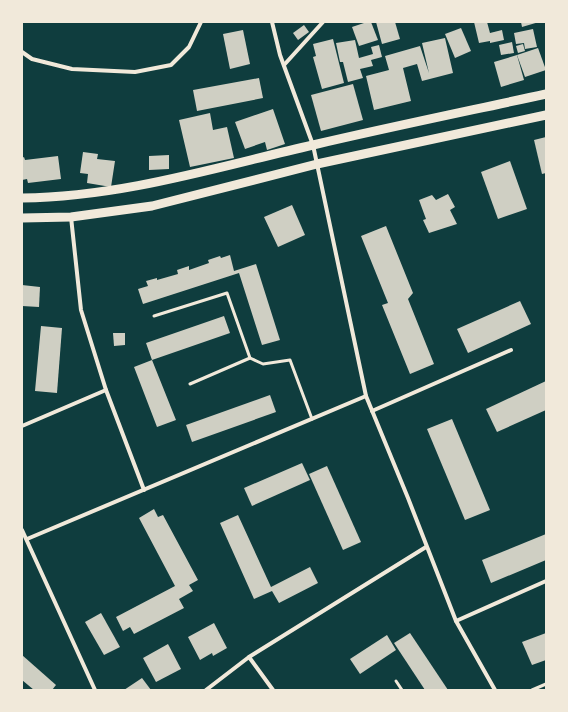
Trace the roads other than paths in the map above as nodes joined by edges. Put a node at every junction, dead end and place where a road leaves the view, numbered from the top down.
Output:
1 (201, 22) edge
2 (272, 22) edge
3 (323, 22) edge
4 (22, 52) edge
5 (284, 65) junction
6 (546, 94) edge
7 (546, 115) edge
8 (313, 145) junction
9 (317, 164) junction
10 (22, 198) edge
11 (71, 217) junction
12 (22, 218) edge
13 (154, 316) dead end
14 (511, 350) dead end
15 (250, 358) junction
16 (190, 384) dead end
17 (106, 390) junction
18 (366, 396) junction
19 (372, 411) junction
20 (312, 419) junction
21 (22, 426) edge
22 (144, 490) junction
23 (22, 530) edge
24 (27, 539) junction
25 (426, 547) junction
26 (546, 581) edge
27 (456, 620) junction
28 (249, 657) junction
29 (396, 681) dead end
30 (546, 684) edge
31 (95, 690) edge
32 (206, 690) edge
33 (273, 690) edge
34 (402, 690) edge
35 (495, 690) edge
36 (532, 690) edge

1 - 4 street
2 - 5 street
3 - 5 street
5 - 8 street
6 - 8 main road
7 - 9 main road
8 - 9 street
8 - 10 main road
9 - 11 main road
9 - 18 street
11 - 12 main road
11 - 17 street
13 - 15 lane
14 - 19 street
15 - 16 lane
15 - 20 lane
17 - 21 street
17 - 22 street
18 - 19 street
18 - 20 street
19 - 25 street
20 - 22 street
22 - 24 street
23 - 24 street
24 - 31 street
25 - 27 street
25 - 28 street
26 - 27 street
27 - 35 street
28 - 32 street
28 - 33 street
29 - 34 lane
30 - 36 lane

